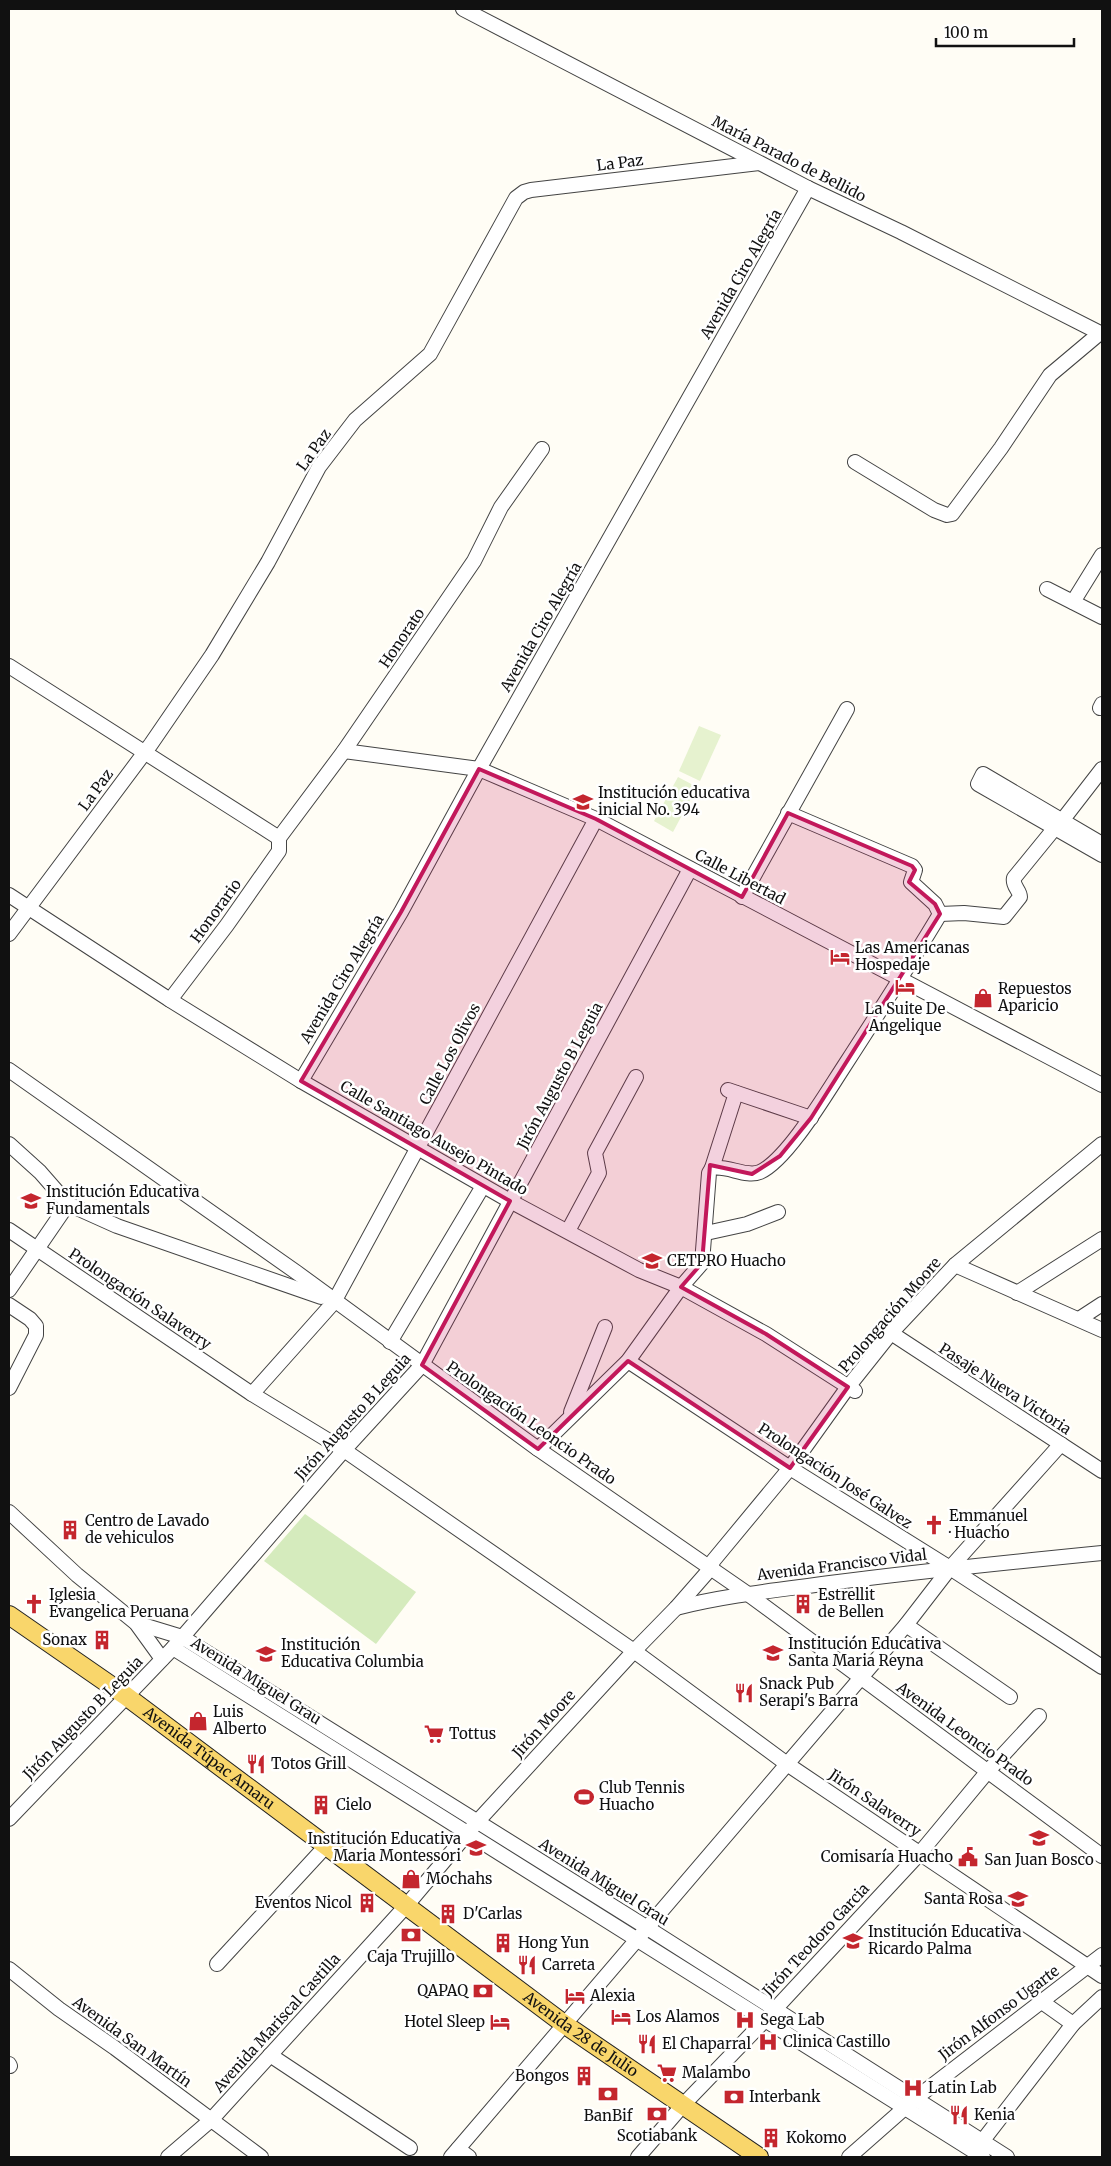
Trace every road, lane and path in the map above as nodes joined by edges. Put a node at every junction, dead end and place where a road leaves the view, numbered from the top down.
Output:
1 (463, 9) edge
2 (759, 163) junction
3 (808, 188) junction
4 (1101, 333) edge
5 (542, 449) dead end
6 (855, 462) dead end
7 (1102, 555) edge
8 (1047, 588) dead end
9 (1073, 602) junction
10 (1102, 617) edge
11 (9, 666) edge
12 (847, 708) dead end
13 (344, 752) junction
14 (144, 753) junction
15 (478, 769) junction
16 (1102, 769) edge
17 (981, 779) dead end
18 (788, 813) junction
19 (596, 819) junction
20 (1058, 825) junction
21 (279, 838) junction
22 (1102, 844) edge
23 (1102, 855) edge
24 (690, 869) junction
25 (9, 895) edge
26 (742, 897) junction
27 (29, 908) junction
28 (940, 914) junction
29 (9, 934) edge
30 (901, 979) junction
31 (170, 1000) junction
32 (9, 1061) edge
33 (9, 1070) edge
34 (636, 1077) dead end
35 (301, 1081) junction
36 (1102, 1085) edge
37 (811, 1118) junction
38 (9, 1144) edge
39 (1102, 1144) edge
40 (417, 1148) junction
41 (1102, 1155) edge
42 (712, 1168) junction
43 (483, 1186) junction
44 (510, 1201) junction
45 (68, 1204) junction
46 (778, 1212) dead end
47 (9, 1230) edge
48 (568, 1232) junction
49 (706, 1233) junction
50 (1102, 1239) edge
51 (36, 1248) junction
52 (959, 1266) junction
53 (681, 1287) junction
54 (9, 1290) edge
55 (1017, 1293) junction
56 (334, 1302) junction
57 (9, 1304) edge
58 (1102, 1304) edge
59 (1079, 1320) junction
60 (605, 1327) dead end
61 (1102, 1330) edge
62 (894, 1335) junction
63 (390, 1342) junction
64 (628, 1360) junction
65 (422, 1365) junction
66 (9, 1388) edge
67 (852, 1389) junction
68 (252, 1394) junction
69 (569, 1418) junction
70 (1061, 1444) junction
71 (538, 1449) junction
72 (344, 1450) junction
73 (794, 1469) junction
74 (1102, 1471) edge
75 (9, 1512) edge
76 (1102, 1553) edge
77 (711, 1568) junction
78 (950, 1568) junction
79 (748, 1594) junction
80 (676, 1608) junction
81 (9, 1615) edge
82 (136, 1623) junction
83 (906, 1626) junction
84 (177, 1642) junction
85 (634, 1650) junction
86 (162, 1659) junction
87 (1102, 1668) edge
88 (861, 1678) junction
89 (126, 1696) junction
90 (1010, 1697) dead end
91 (1038, 1716) dead end
92 (787, 1764) junction
93 (988, 1771) junction
94 (9, 1819) edge
95 (472, 1828) junction
96 (326, 1846) junction
97 (920, 1853) junction
98 (1102, 1856) edge
99 (406, 1906) junction
100 (646, 1927) junction
101 (636, 1939) junction
102 (1102, 1956) edge
103 (217, 1964) dead end
104 (1089, 1966) junction
105 (9, 1970) edge
106 (1102, 1976) edge
107 (1102, 1997) edge
108 (1042, 2002) junction
109 (775, 2009) junction
110 (765, 2020) junction
111 (564, 2024) junction
112 (1072, 2024) junction
113 (270, 2055) junction
114 (916, 2098) junction
115 (683, 2105) junction
116 (904, 2108) junction
117 (211, 2120) junction
118 (410, 2148) dead end
119 (978, 2152) edge
120 (459, 2155) edge
121 (168, 2157) edge
122 (260, 2157) edge
123 (638, 2157) edge
124 (759, 2157) edge
125 (849, 2157) edge
126 (1007, 2157) edge

1 - 2 street, María Parado de Bellido
2 - 3 street, María Parado de Bellido
2 - 14 street, La Paz
3 - 4 street, María Parado de Bellido
3 - 15 street, Avenida Ciro Alegría
4 - 6 street
5 - 13 street, Honorato
7 - 9 street
8 - 9 street
9 - 10 street
11 - 14 street
12 - 18 street
13 - 15 street, Calle Libertad
13 - 21 street, Honorato
14 - 21 street
14 - 27 street, La Paz
15 - 19 street, Calle Libertad
15 - 35 street, Avenida Ciro Alegría
16 - 20 street
17 - 20 street
18 - 26 street
18 - 28 street
19 - 24 street, Calle Libertad
19 - 40 street, Calle Los Olivos
20 - 22 street
20 - 23 street
20 - 28 street
21 - 31 street, Honorario
24 - 26 street, Calle Libertad
24 - 44 street, Jirón Augusto B Leguia
25 - 27 street, Calle Santiago Ausejo Pintado
26 - 30 street, Calle Libertad
27 - 29 street, La Paz
27 - 31 street, Calle Santiago Ausejo Pintado
28 - 30 street
30 - 36 street, Calle Libertad
30 - 37 street
31 - 35 street, Calle Santiago Ausejo Pintado
32 - 56 street, Prolongación Leoncio Prado
33 - 56 street, Prolongación Leoncio Prado
34 - 48 street
35 - 40 street, Calle Santiago Ausejo Pintado
37 - 42 street
37 - 42 street
38 - 45 street, Prolongación Leoncio Prado
39 - 52 street, Prolongación Moore
40 - 43 street, Calle Santiago Ausejo Pintado
40 - 56 street, Calle Los Olivos
41 - 52 street, Prolongación Moore
42 - 49 street
43 - 44 street, Calle Santiago Ausejo Pintado
43 - 63 street
44 - 48 street, Calle Santiago Ausejo Pintado
44 - 65 street, Jirón Augusto B Leguia
45 - 51 street
45 - 56 street, Prolongación Leoncio Prado
46 - 49 street
47 - 51 street, Prolongación Salaverry
48 - 53 street, Calle Santiago Ausejo Pintado
49 - 53 street
50 - 55 street
51 - 54 street
51 - 68 street, Prolongación Salaverry
52 - 55 street
52 - 62 street, Prolongación Moore
53 - 64 street
53 - 67 street, Calle Santiago Ausejo Pintado
55 - 59 street
56 - 63 street, Prolongación Leoncio Prado
56 - 68 street, Calle Los Olivos
57 - 66 street
58 - 59 street
59 - 61 street
60 - 69 street
62 - 67 street, Prolongación Moore
62 - 70 street, Pasaje Nueva Victoria
63 - 65 street, Prolongación Leoncio Prado
64 - 69 street
64 - 73 street, Prolongación José Galvez
65 - 71 street, Prolongación Leoncio Prado
65 - 72 street, Jirón Augusto B Leguia
67 - 73 street, Prolongación Moore
68 - 72 street, Prolongación Salaverry
69 - 71 street
70 - 74 street, Pasaje Nueva Victoria
70 - 78 street
71 - 77 street, Prolongación Leoncio Prado
72 - 84 street, Jirón Augusto B Leguia
72 - 85 street, Jirón Salaverry
73 - 77 street, Jirón Moore
73 - 78 street, Prolongación José Galvez
75 - 82 street
76 - 78 street, Avenida Francisco Vidal
77 - 79 street, Avenida Leoncio Prado
77 - 80 street, Jirón Moore
78 - 79 street, Avenida Francisco Vidal
78 - 83 street
78 - 87 street, Prolongación José Galvez
79 - 80 street, Avenida Francisco Vidal
79 - 88 street, Avenida Leoncio Prado
80 - 85 street, Jirón Moore
81 - 89 main road, Avenida Túpac Amaru
82 - 84 street, Avenida Miguel Grau
82 - 86 street
83 - 88 street
83 - 90 street
84 - 86 street, Jirón Augusto B Leguia
84 - 95 street, Avenida Miguel Grau
85 - 92 street, Jirón Salaverry
85 - 95 street, Jirón Moore
86 - 89 street, Jirón Augusto B Leguia
88 - 92 street
88 - 93 street, Avenida Leoncio Prado
89 - 94 street, Jirón Augusto B Leguia
89 - 96 main road, Avenida Túpac Amaru
91 - 93 street, Jirón Teodoro Garcia
92 - 97 street, Jirón Salaverry
92 - 100 street
93 - 97 street, Jirón Teodoro Garcia
93 - 98 street, Avenida Leoncio Prado
95 - 99 street, Jirón Moore
95 - 100 street, Avenida Miguel Grau
95 - 101 street, Avenida Miguel Grau
96 - 99 main road, Avenida Túpac Amaru
96 - 103 street
97 - 104 street, Jirón Salaverry
97 - 109 street, Jirón Teodoro Garcia
99 - 111 main road, Avenida 28 de Julio
99 - 113 street, Avenida Mariscal Castilla
100 - 101 street
100 - 109 street, Avenida Miguel Grau
101 - 110 street, Avenida Miguel Grau
101 - 111 street
102 - 104 street, Jirón Alfonso Ugarte
104 - 106 street, Jirón Salaverry
104 - 108 street, Jirón Alfonso Ugarte
105 - 117 street, Avenida San Martín
107 - 112 street
108 - 112 street
108 - 114 street, Jirón Alfonso Ugarte
109 - 110 street, Jirón Teodoro Garcia
109 - 114 street, Avenida Miguel Grau
110 - 115 street, Jirón Teodoro Garcia
110 - 116 street, Avenida Miguel Grau
111 - 115 main road, Avenida 28 de Julio
111 - 120 street
112 - 119 street
113 - 117 street, Avenida Mariscal Castilla
113 - 118 street
114 - 116 street, Jirón Alfonso Ugarte
114 - 119 street, Avenida Miguel Grau
115 - 123 street, Jirón Teodoro Garcia
115 - 124 main road, Avenida 28 de Julio
116 - 119 street, Avenida Miguel Grau
116 - 125 street, Jirón Alfonso Ugarte
117 - 121 street, Avenida Mariscal Castilla
117 - 122 street, Avenida San Martín
119 - 126 street, Avenida Miguel Grau

